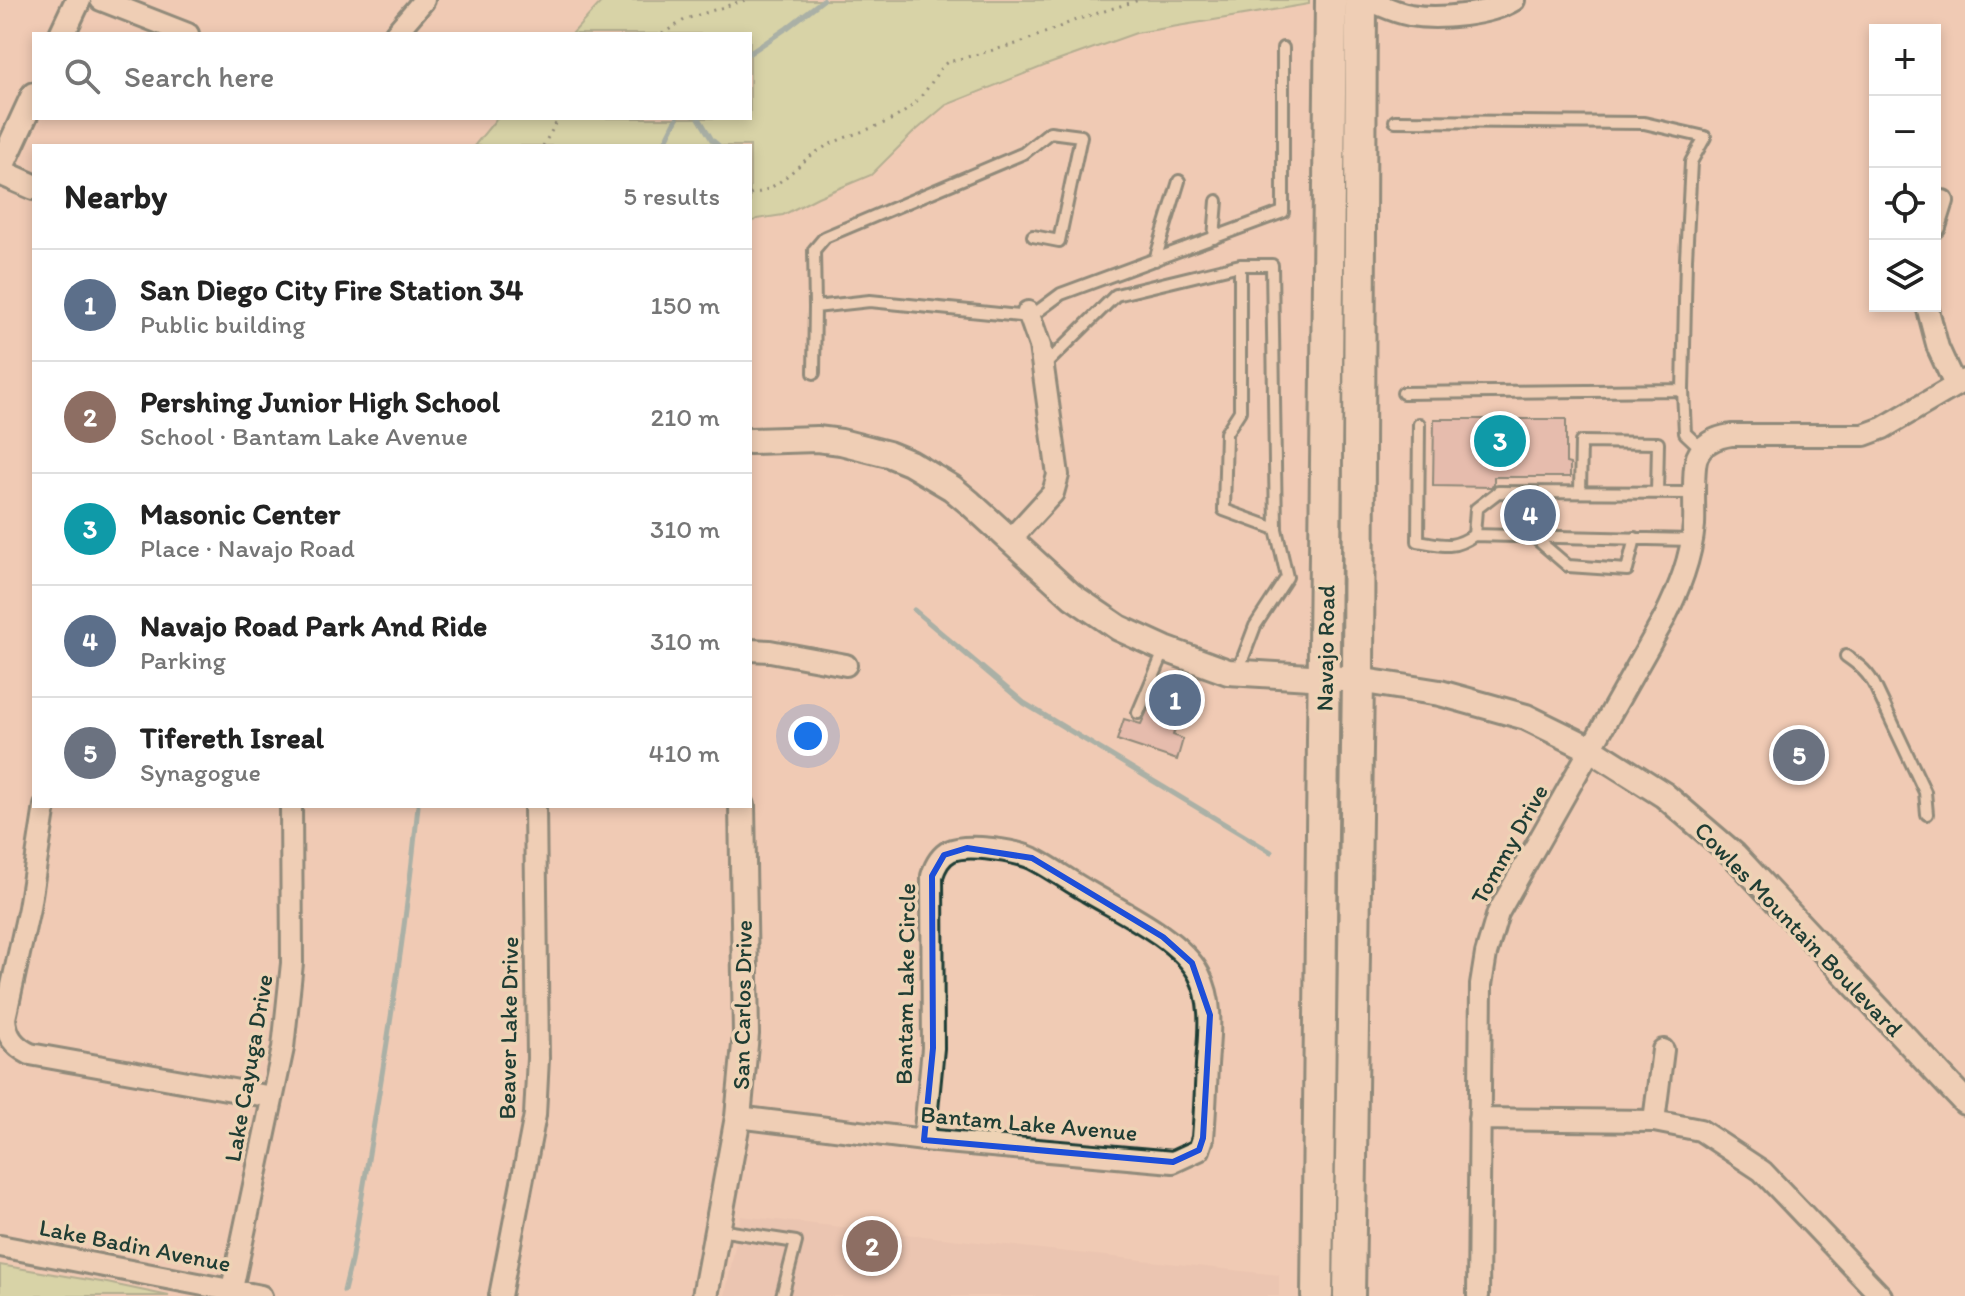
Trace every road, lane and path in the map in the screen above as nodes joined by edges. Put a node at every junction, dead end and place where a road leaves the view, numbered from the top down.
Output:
1 (78, 0) edge
2 (101, 0) edge
3 (424, 0) edge
4 (745, 0) edge
5 (1139, 0) edge
6 (1331, 0) edge
7 (1361, 0) edge
8 (1368, 0) edge
9 (1514, 0) edge
10 (1462, 7) edge
11 (63, 32) edge
12 (183, 32) edge
13 (397, 32) edge
14 (665, 32) edge
15 (1283, 48) dead end
16 (32, 99) edge
17 (558, 120) edge
18 (1395, 121) dead end
19 (544, 144) edge
20 (0, 170) edge
21 (1179, 181) dead end
22 (32, 186) edge
23 (752, 194) edge
24 (1217, 201) dead end
25 (1943, 201) dead end
26 (1941, 208) edge
27 (1033, 236) dead end
28 (1214, 238) junction
29 (1155, 260) junction
30 (1240, 265) junction
31 (815, 307) junction
32 (1929, 312) edge
33 (1029, 314) junction
34 (1043, 367) junction
35 (814, 373) dead end
36 (1960, 383) edge
37 (1683, 390) junction
38 (1403, 393) dead end
39 (1419, 424) dead end
40 (752, 441) edge
41 (1702, 449) junction
42 (1580, 492) junction
43 (1657, 493) junction
44 (1695, 493) junction
45 (1276, 529) junction
46 (1474, 535) junction
47 (1533, 536) junction
48 (1635, 538) junction
49 (1692, 540) junction
50 (1009, 541) junction
51 (1165, 649) junction
52 (752, 650) edge
53 (1846, 656) dead end
54 (846, 665) dead end
55 (1237, 673) junction
56 (1325, 679) junction
57 (1358, 680) junction
58 (1138, 713) dead end
59 (1591, 749) junction
60 (45, 808) edge
61 (291, 808) edge
62 (535, 808) edge
63 (742, 808) edge
64 (1927, 814) dead end
65 (1663, 1050) dead end
66 (272, 1097) junction
67 (1965, 1102) edge
68 (738, 1117) junction
69 (1479, 1119) junction
70 (1654, 1121) junction
71 (924, 1140) junction
72 (1173, 1162) joint
73 (717, 1229) junction
74 (0, 1246) edge
75 (232, 1289) junction
76 (261, 1296) edge
77 (500, 1296) edge
78 (705, 1296) edge
79 (782, 1296) edge
80 (1317, 1296) edge
81 (1349, 1296) edge
82 (1478, 1296) edge
83 (1881, 1296) edge

1 - 11 street
2 - 12 street
3 - 13 street
4 - 14 path
5 - 23 path
6 - 56 main road, Navajo Road
7 - 57 main road, Navajo Road
8 - 10 street
9 - 10 street
15 - 28 lane
16 - 20 street
17 - 19 path
18 - 37 lane
20 - 22 street
21 - 29 lane
24 - 28 lane
25 - 26 street
27 - 31 lane
28 - 29 lane
29 - 33 lane
30 - 34 lane
30 - 45 lane
30 - 45 lane
31 - 33 lane
31 - 35 lane
32 - 36 street
33 - 34 street
34 - 50 street
36 - 41 street
37 - 38 lane
37 - 41 lane
39 - 46 lane
40 - 50 street, Cowles Mountain Boulevard
41 - 44 street, Tommy Drive
42 - 43 lane
42 - 43 lane
42 - 46 lane
43 - 44 lane
44 - 49 street, Tommy Drive
45 - 55 lane
46 - 47 lane
47 - 48 lane
47 - 48 lane
48 - 49 lane
49 - 59 street, Tommy Drive
50 - 51 street, Cowles Mountain Boulevard
51 - 55 street, Cowles Mountain Boulevard
51 - 58 lane
52 - 54 street
53 - 64 lane
55 - 56 street, Cowles Mountain Boulevard
56 - 57 street, Cowles Mountain Boulevard
56 - 80 main road, Navajo Road
57 - 59 street, Cowles Mountain Boulevard
57 - 81 main road, Navajo Road
59 - 67 street, Cowles Mountain Boulevard
59 - 69 street, Tommy Drive
60 - 66 street
61 - 66 street, Lake Cayuga Drive
62 - 77 street, Beaver Lake Drive
63 - 68 street, San Carlos Drive
65 - 70 street
66 - 75 street, Lake Cayuga Drive
68 - 71 street, Bantam Lake Avenue
68 - 73 street, San Carlos Drive
69 - 70 street
69 - 82 street, Tommy Drive
70 - 83 street
71 - 72 street, Bantam Lake Avenue
71 - 72 street, Bantam Lake Circle
73 - 78 street, San Carlos Drive
73 - 79 lane
74 - 75 street, Lake Badin Avenue
75 - 76 street, Lake Badin Avenue

